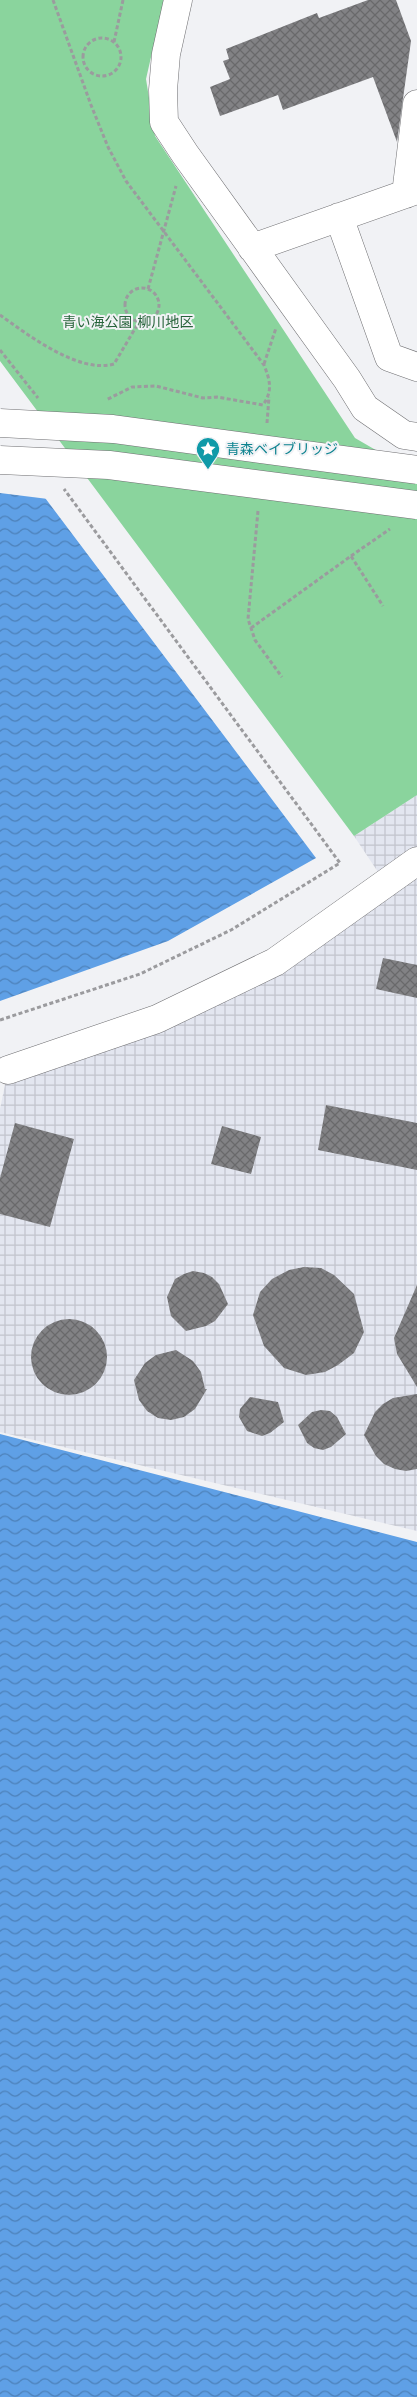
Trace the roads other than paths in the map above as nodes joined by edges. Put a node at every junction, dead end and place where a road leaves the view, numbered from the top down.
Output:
1 (178, 0) edge
2 (417, 104) edge
3 (412, 192) edge
4 (340, 217) junction
5 (252, 248) junction
6 (417, 367) edge
7 (0, 423) edge
8 (417, 437) edge
9 (0, 460) edge
10 (417, 470) edge
11 (417, 506) edge
12 (417, 861) edge
13 (8, 1070) dead end

1 - 5 street
2 - 3 street
3 - 4 street
4 - 5 street
4 - 6 street
5 - 8 street
7 - 10 street, bridge
9 - 11 street, bridge
12 - 13 street

